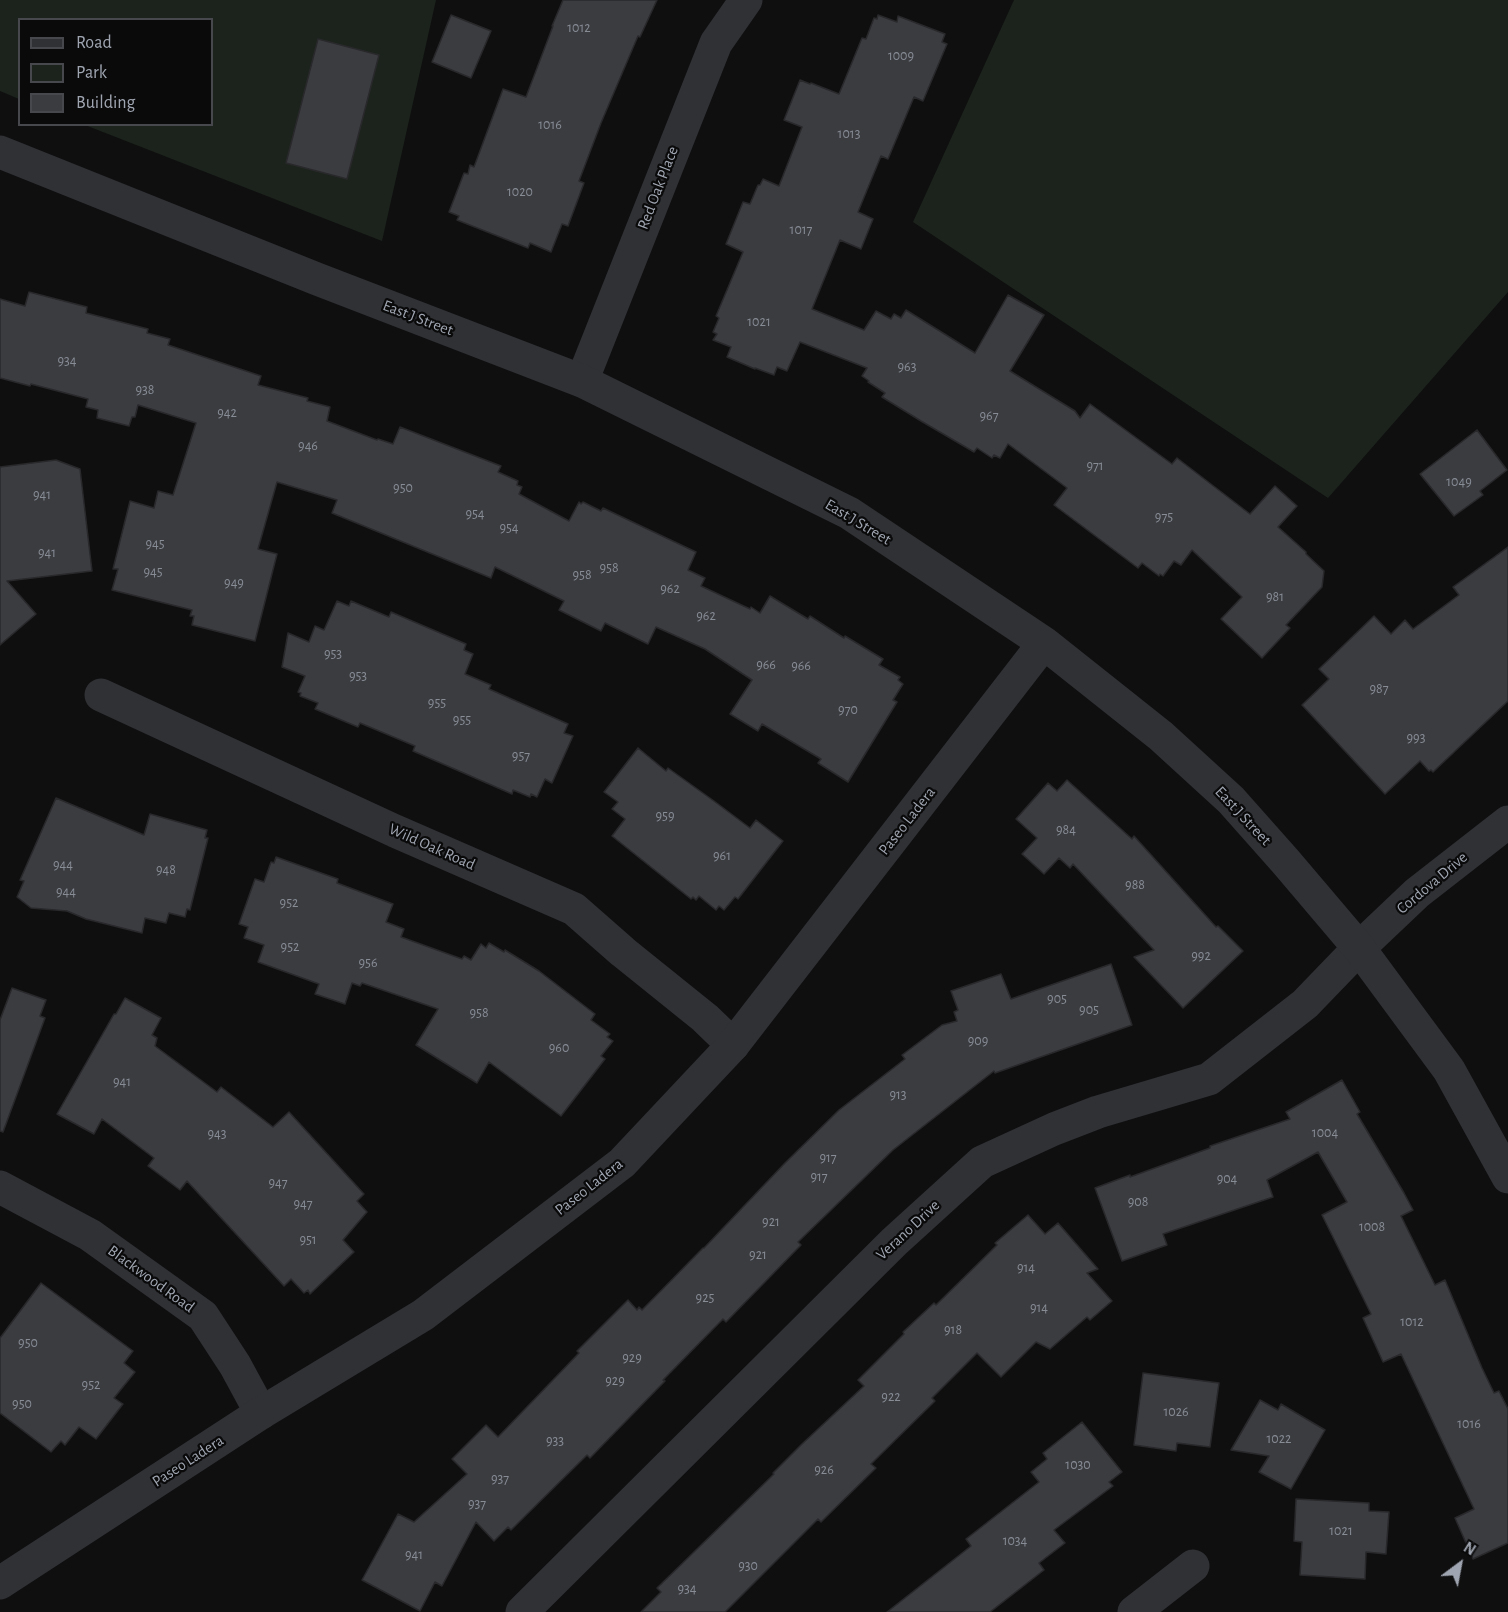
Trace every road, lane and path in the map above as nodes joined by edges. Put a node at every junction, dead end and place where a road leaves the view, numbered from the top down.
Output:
1 (746, 0) edge
2 (0, 152) edge
3 (582, 381) junction
4 (1044, 643) junction
5 (101, 695) dead end
6 (1508, 822) edge
7 (1359, 948) junction
8 (733, 1045) junction
9 (1508, 1177) edge
10 (0, 1186) edge
11 (261, 1413) junction
12 (1193, 1566) dead end
13 (0, 1583) edge
14 (522, 1612) edge
15 (1134, 1612) edge

1 - 3 street, Red Oak Place
2 - 3 street, East J Street
3 - 4 street, East J Street
4 - 7 street, East J Street
4 - 8 street, Paseo Ladera
5 - 8 street, Wild Oak Road
6 - 7 street, Cordova Drive
7 - 9 street, East J Street
7 - 14 street, Verano Drive
8 - 11 street, Paseo Ladera
10 - 11 street, Blackwood Road
11 - 13 street, Paseo Ladera
12 - 15 street

